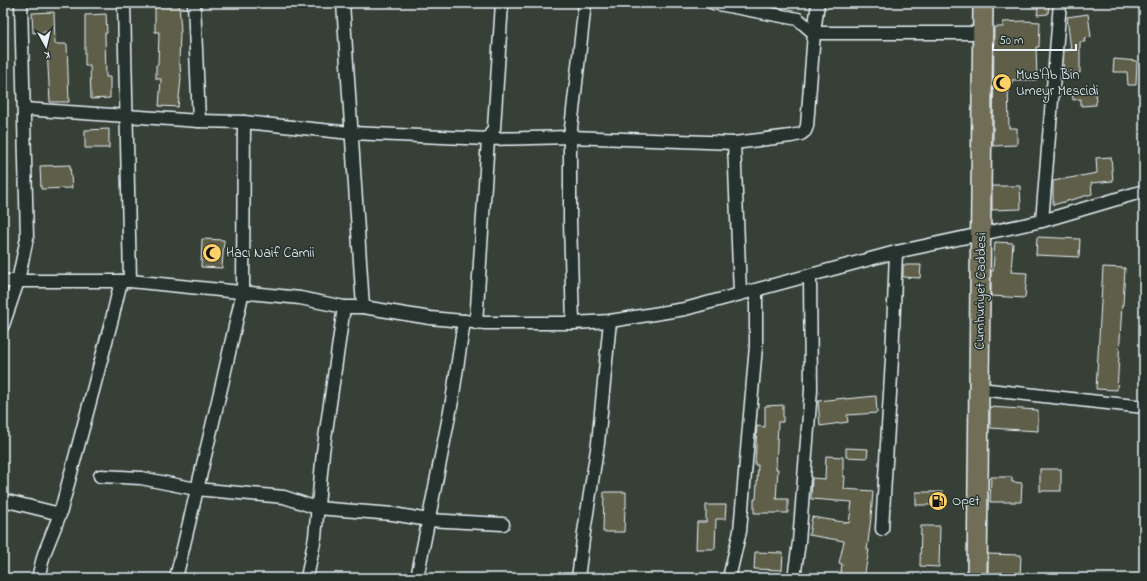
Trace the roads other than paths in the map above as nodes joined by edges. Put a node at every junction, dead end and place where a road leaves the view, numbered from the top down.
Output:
1 (21, 3) edge
2 (124, 3) edge
3 (194, 3) edge
4 (343, 3) edge
5 (502, 3) edge
6 (585, 3) edge
7 (713, 3) edge
8 (818, 3) edge
9 (970, 3) edge
10 (984, 3) edge
11 (1060, 3) edge
12 (814, 33) junction
13 (977, 33) junction
14 (24, 109) junction
15 (127, 117) junction
16 (199, 121) junction
17 (244, 122) junction
18 (351, 133) junction
19 (570, 137) junction
20 (488, 139) junction
21 (734, 142) junction
22 (1144, 190) edge
23 (1042, 221) junction
24 (975, 235) junction
25 (896, 252) junction
26 (810, 276) junction
27 (3, 281) edge
28 (18, 281) junction
29 (126, 281) junction
30 (243, 291) junction
31 (756, 291) junction
32 (740, 293) junction
33 (344, 306) junction
34 (363, 307) junction
35 (610, 321) junction
36 (470, 322) junction
37 (572, 323) junction
38 (3, 325) edge
39 (980, 389) junction
40 (1144, 407) edge
41 (100, 476) dead end
42 (196, 489) junction
43 (3, 500) edge
44 (317, 508) junction
45 (60, 514) junction
46 (428, 520) junction
47 (503, 524) dead end
48 (882, 529) dead end
49 (38, 578) edge
50 (176, 578) edge
51 (307, 578) edge
52 (417, 578) edge
53 (578, 578) edge
54 (729, 578) edge
55 (794, 578) edge
56 (965, 578) edge
57 (977, 578) edge

1 - 14 street
2 - 15 street
3 - 16 street
4 - 18 street
5 - 20 street
6 - 19 street
7 - 12 street
8 - 12 street
9 - 13 main road, Cumhuriyet Caddesi
10 - 13 main road, Cumhuriyet Caddesi
11 - 23 street
12 - 13 street
12 - 21 street
13 - 24 main road, Cumhuriyet Caddesi
14 - 15 street
14 - 28 street
15 - 16 street
15 - 29 street
16 - 17 street
17 - 18 street
17 - 30 street
18 - 20 street
18 - 34 street
19 - 20 street
19 - 21 street
19 - 37 street
20 - 36 street
21 - 32 street
22 - 23 street
23 - 24 street
24 - 25 street
24 - 39 main road, Cumhuriyet Caddesi
24 - 56 main road, Cumhuriyet Caddesi
25 - 26 street
25 - 48 street
26 - 31 street
26 - 55 street
27 - 28 street
28 - 29 street
28 - 38 street
29 - 30 street
29 - 45 street
30 - 33 street
30 - 42 street
31 - 32 street
31 - 54 street
32 - 35 street
33 - 34 street
33 - 44 street
34 - 36 street
35 - 37 street
35 - 53 street
36 - 37 street
36 - 46 street
39 - 40 street
39 - 57 main road, Cumhuriyet Caddesi
41 - 42 street
42 - 44 street
42 - 50 street
43 - 45 street
44 - 46 street
44 - 51 street
45 - 49 street
46 - 47 street
46 - 52 street

